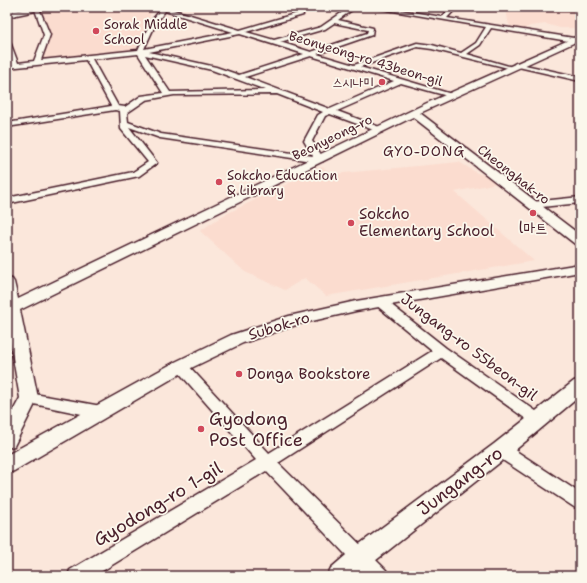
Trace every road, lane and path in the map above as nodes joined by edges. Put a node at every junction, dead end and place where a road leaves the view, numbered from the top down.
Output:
1 (288, 7) edge
2 (353, 7) edge
3 (373, 7) edge
4 (454, 7) edge
5 (7, 8) edge
6 (39, 8) edge
7 (161, 8) edge
8 (426, 8) dead end
9 (397, 9) edge
10 (21, 12) junction
11 (412, 14) junction
12 (7, 15) edge
13 (443, 19) junction
14 (334, 21) junction
15 (489, 26) junction
16 (239, 32) junction
17 (577, 39) edge
18 (7, 42) edge
19 (275, 42) junction
20 (140, 52) junction
21 (311, 54) junction
22 (461, 54) junction
23 (88, 57) junction
24 (37, 63) junction
25 (16, 65) junction
26 (7, 66) edge
27 (513, 66) junction
28 (353, 67) junction
29 (240, 77) junction
30 (580, 79) edge
31 (400, 81) junction
32 (278, 92) junction
33 (168, 94) junction
34 (451, 95) junction
35 (122, 110) junction
36 (327, 111) junction
37 (414, 113) junction
38 (124, 123) junction
39 (7, 125) edge
40 (379, 130) junction
41 (319, 159) junction
42 (580, 200) edge
43 (7, 201) edge
44 (532, 205) junction
45 (580, 241) edge
46 (580, 268) edge
47 (7, 282) edge
48 (380, 302) junction
49 (12, 308) junction
50 (441, 351) junction
51 (181, 366) junction
52 (580, 386) edge
53 (29, 398) junction
54 (100, 412) junction
55 (538, 420) junction
56 (7, 440) edge
57 (501, 450) junction
58 (267, 462) junction
59 (7, 465) edge
60 (580, 502) edge
61 (361, 557) junction
62 (77, 576) edge
63 (339, 576) edge
64 (379, 576) edge

1 - 16 street
2 - 14 street, Beonyeong-ro 43beon-gil
3 - 9 street
4 - 13 street
5 - 10 street
6 - 10 main road
6 - 24 street
7 - 16 street, Beonyeong-ro 43beon-gil
7 - 20 street, Beonyeong-ro 43beon-gil
8 - 11 street
9 - 11 street
10 - 12 main road
11 - 13 street
13 - 15 street
14 - 19 street, Beonyeong-ro 43beon-gil
14 - 21 street
15 - 17 street
15 - 22 street
16 - 19 street, Beonyeong-ro 43beon-gil
16 - 20 street
17 - 27 street, Beonyeong-ro
18 - 25 street
19 - 21 street, Beonyeong-ro 43beon-gil
20 - 23 street
20 - 29 street
20 - 33 street
21 - 28 street, Beonyeong-ro 43beon-gil
21 - 29 street
22 - 27 street
22 - 28 street
23 - 24 street
23 - 35 street
24 - 25 street
25 - 26 street
27 - 30 street
27 - 34 street, Beonyeong-ro
28 - 31 street, Beonyeong-ro 43beon-gil
29 - 32 street
31 - 34 street, Beonyeong-ro 43beon-gil
31 - 36 street
32 - 33 street
32 - 36 street
33 - 35 street
34 - 37 street, Beonyeong-ro
35 - 38 street
35 - 39 street
36 - 40 street
36 - 41 street
37 - 40 street, Beonyeong-ro
37 - 44 street, Cheonghak-ro
38 - 41 street
38 - 43 street
40 - 41 street, Beonyeong-ro
41 - 49 street, Beonyeong-ro
42 - 44 street
44 - 45 street, Cheonghak-ro
46 - 48 street, Subok-ro
47 - 49 street
48 - 50 street, Jungang-ro 55beon-gil
48 - 51 street, Subok-ro
49 - 53 street
50 - 55 street, Jungang-ro 55beon-gil
50 - 58 street, Gyodong-ro 1-gil
51 - 54 street, Subok-ro
51 - 58 street
52 - 55 street, Jungang-ro
53 - 54 street
53 - 56 street
54 - 59 street, Subok-ro
55 - 57 street, Jungang-ro
57 - 60 street
57 - 61 street, Jungang-ro
58 - 61 street
58 - 62 street, Gyodong-ro 1-gil
61 - 63 street, Jungang-ro
61 - 64 street

